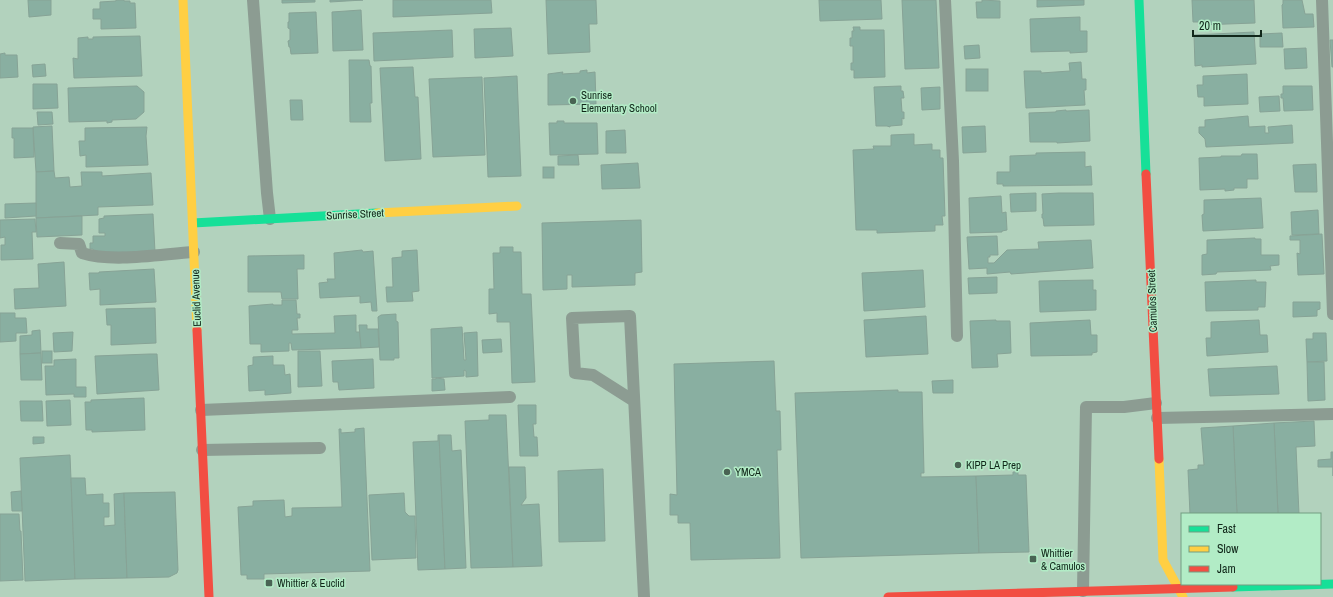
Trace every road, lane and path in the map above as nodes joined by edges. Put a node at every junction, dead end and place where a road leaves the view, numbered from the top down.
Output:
1 (183, 0) edge
2 (253, 0) edge
3 (945, 0) edge
4 (1139, 0) edge
5 (1322, 0) edge
6 (517, 206) dead end
7 (270, 219) junction
8 (193, 223) junction
9 (60, 243) dead end
10 (194, 252) junction
11 (1333, 314) edge
12 (957, 336) dead end
13 (510, 397) dead end
14 (634, 401) junction
15 (1156, 403) junction
16 (201, 410) junction
17 (1333, 414) edge
18 (1157, 418) junction
19 (320, 448) dead end
20 (202, 450) junction
21 (1321, 584) edge
22 (1333, 584) edge
23 (1294, 585) edge
24 (1178, 588) junction
25 (1083, 591) junction
26 (209, 597) edge
27 (644, 597) edge
28 (888, 597) edge
29 (1183, 597) edge

1 - 8 street, Euclid Avenue
2 - 7 lane
3 - 12 lane
4 - 15 street, Camulos Street
5 - 11 lane
6 - 7 street, Sunrise Street
7 - 8 street, Sunrise Street
8 - 10 street, Euclid Avenue
9 - 10 lane
10 - 16 street, Euclid Avenue
13 - 16 lane
14 - 14 lane
14 - 27 lane
15 - 18 street, Camulos Street
15 - 25 lane
16 - 20 street, Euclid Avenue
17 - 18 lane
18 - 24 street, Camulos Street
19 - 20 lane
20 - 26 street, Euclid Avenue
21 - 22 street
23 - 24 street
24 - 25 street
24 - 29 street, Camulos Street
25 - 28 street

